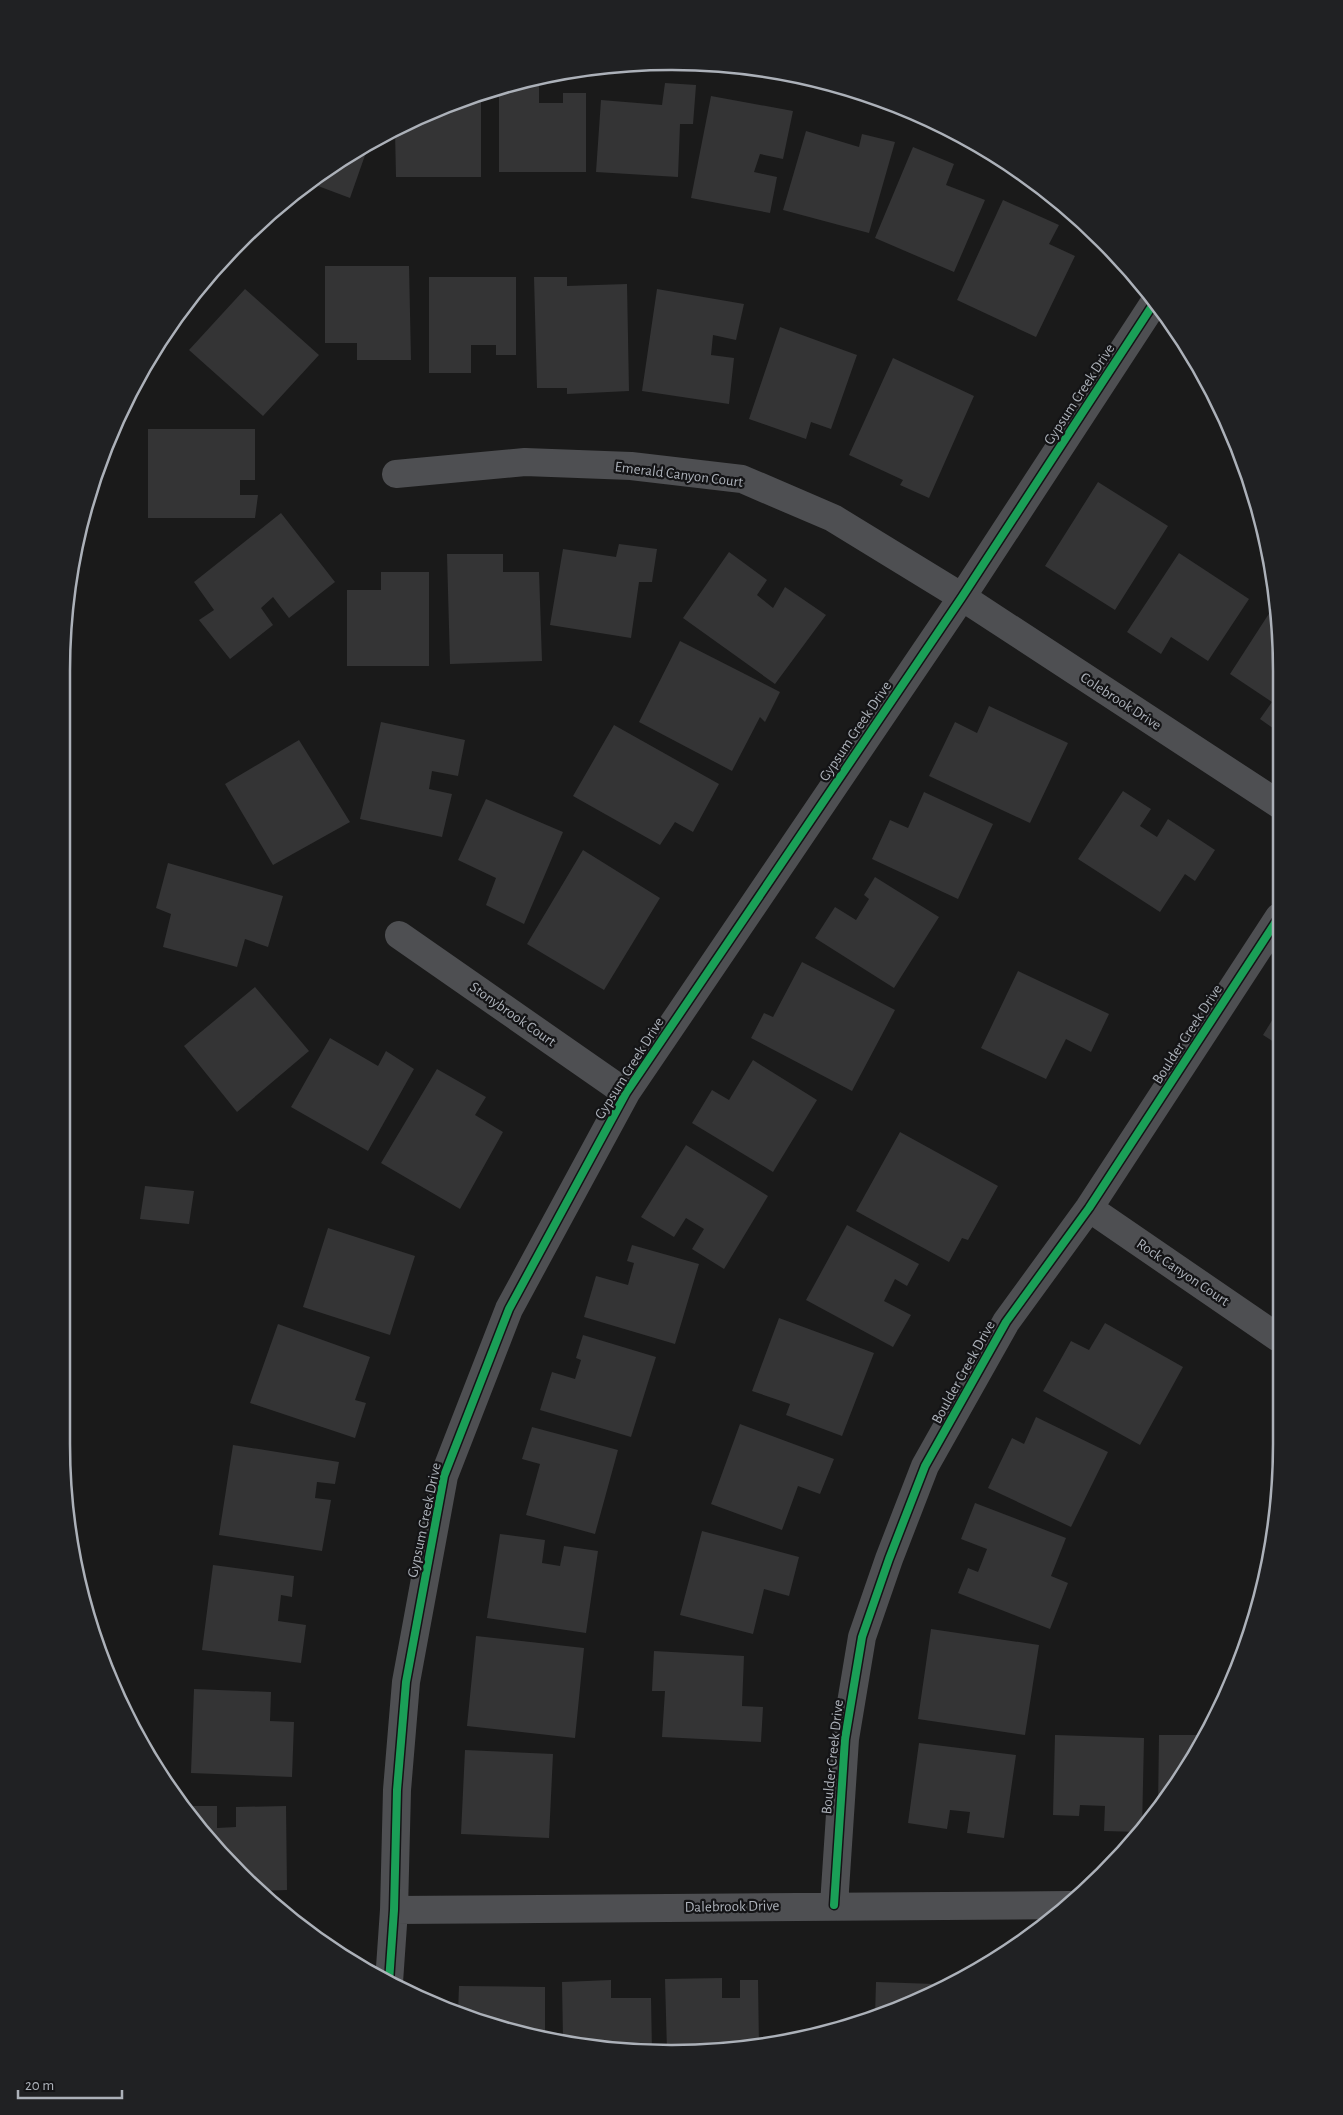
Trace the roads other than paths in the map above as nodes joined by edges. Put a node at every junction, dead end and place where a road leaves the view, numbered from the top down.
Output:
1 (1151, 308) edge
2 (396, 474) dead end
3 (962, 597) junction
4 (1273, 800) edge
5 (1273, 926) edge
6 (399, 935) dead end
7 (626, 1093) junction
8 (1089, 1208) junction
9 (1273, 1334) edge
10 (834, 1905) junction
11 (1057, 1905) edge
12 (394, 1910) junction
13 (390, 1974) edge

1 - 3 street, Gypsum Creek Drive
2 - 3 street, Emerald Canyon Court
3 - 4 street, Colebrook Drive
3 - 7 street, Gypsum Creek Drive
5 - 8 street, Boulder Creek Drive
6 - 7 street, Stonybrook Court
7 - 12 street, Gypsum Creek Drive
8 - 9 street, Rock Canyon Court
8 - 10 street, Boulder Creek Drive
10 - 11 street, Dalebrook Drive
10 - 12 street, Dalebrook Drive
12 - 13 street, Gypsum Creek Drive

